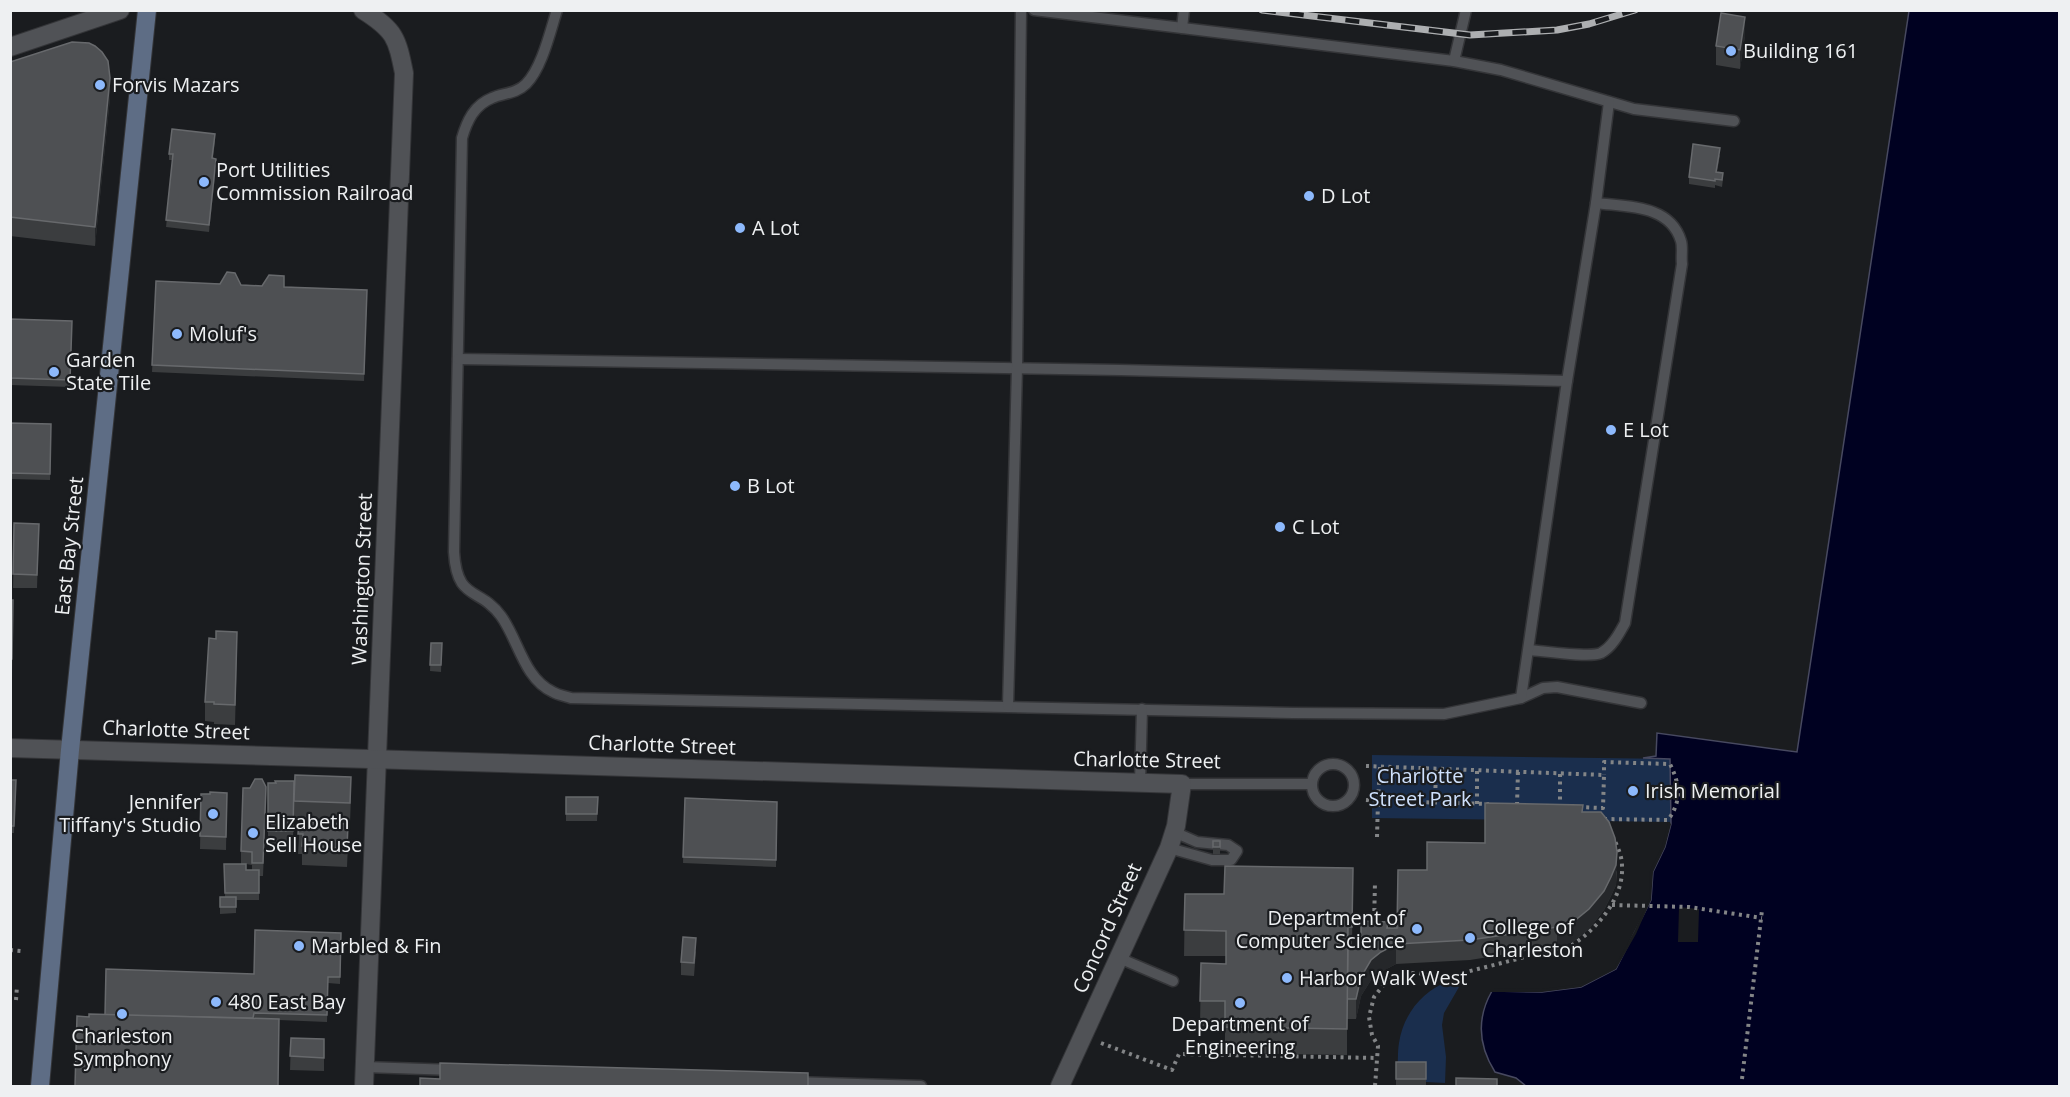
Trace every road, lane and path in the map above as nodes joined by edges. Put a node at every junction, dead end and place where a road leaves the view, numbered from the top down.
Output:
1 (120, 10) edge
2 (147, 10) edge
3 (363, 10) edge
4 (1021, 10) edge
5 (1034, 10) edge
6 (1184, 10) edge
7 (1466, 10) edge
8 (556, 11) edge
9 (1182, 28) junction
10 (10, 47) edge
11 (1454, 62) junction
12 (1609, 102) junction
13 (1734, 121) dead end
14 (1596, 204) junction
15 (458, 359) junction
16 (1017, 368) junction
17 (1567, 381) junction
18 (1529, 650) junction
19 (1521, 698) junction
20 (1641, 703) dead end
21 (1008, 706) junction
22 (1142, 709) junction
23 (10, 748) edge
24 (70, 750) junction
25 (378, 759) junction
26 (1366, 766) dead end
27 (1380, 767) junction
28 (1437, 769) junction
29 (1477, 770) junction
30 (1518, 771) junction
31 (1560, 773) junction
32 (1604, 775) junction
33 (1140, 783) junction
34 (1182, 784) junction
35 (1311, 784) junction
36 (1366, 800) dead end
37 (1378, 801) junction
38 (1435, 803) junction
39 (1477, 804) junction
40 (1497, 805) edge
41 (1507, 805) edge
42 (1517, 806) junction
43 (1528, 806) edge
44 (1549, 807) edge
45 (1560, 807) junction
46 (1603, 808) junction
47 (1603, 819) junction
48 (1604, 826) edge
49 (1609, 832) edge
50 (1377, 837) dead end
51 (1171, 840) junction
52 (1375, 882) dead end
53 (1612, 905) junction
54 (1762, 910) dead end
55 (1762, 918) junction
56 (1374, 927) edge
57 (10, 950) edge
58 (21, 951) dead end
59 (1119, 958) junction
60 (1372, 971) edge
61 (1173, 981) dead end
62 (1385, 984) junction
63 (17, 986) dead end
64 (16, 1000) dead end
65 (1101, 1043) dead end
66 (1377, 1058) junction
67 (365, 1067) junction
68 (466, 1070) edge
69 (1742, 1079) dead end
70 (778, 1081) edge
71 (40, 1086) edge
72 (364, 1086) edge
73 (921, 1086) edge
74 (1060, 1086) edge
75 (1375, 1086) edge

1 - 10 street
2 - 24 main road, East Bay Street
3 - 25 street, Washington Street
4 - 16 lane
5 - 9 lane
6 - 9 lane
7 - 11 lane
8 - 15 lane
9 - 11 lane
11 - 12 lane
12 - 13 lane
12 - 14 lane
14 - 17 lane
14 - 18 lane
15 - 16 lane
15 - 21 lane
16 - 17 lane
16 - 21 lane
17 - 18 lane
18 - 19 lane
19 - 20 lane
19 - 22 lane
21 - 22 lane
22 - 33 lane
23 - 24 street, Charlotte Street
24 - 25 street, Charlotte Street
24 - 71 main road, East Bay Street
25 - 33 street, Charlotte Street
25 - 67 street, Washington Street
26 - 27 path
27 - 28 path
27 - 37 path
28 - 29 path
28 - 38 path
29 - 30 path
29 - 39 path
30 - 31 path
30 - 42 path
31 - 32 path
31 - 45 path
32 - 46 path
32 - 47 path
33 - 34 street, Charlotte Street
34 - 35 lane, Charlotte Street
34 - 51 street, Concord Street
35 - 35 lane
36 - 37 path
37 - 38 path
37 - 50 path
38 - 39 path
39 - 40 path
41 - 42 path
42 - 43 path
44 - 45 path
45 - 46 path
46 - 47 path
47 - 48 path
49 - 53 path
51 - 51 lane
51 - 59 street, Concord Street
52 - 56 path
53 - 55 path
53 - 62 path
54 - 55 path
55 - 69 path
57 - 58 path
59 - 61 lane
59 - 74 street, Concord Street
60 - 62 path
62 - 66 path
63 - 64 path
65 - 66 path
66 - 75 path
67 - 68 lane
67 - 72 street, Washington Street
70 - 73 lane

